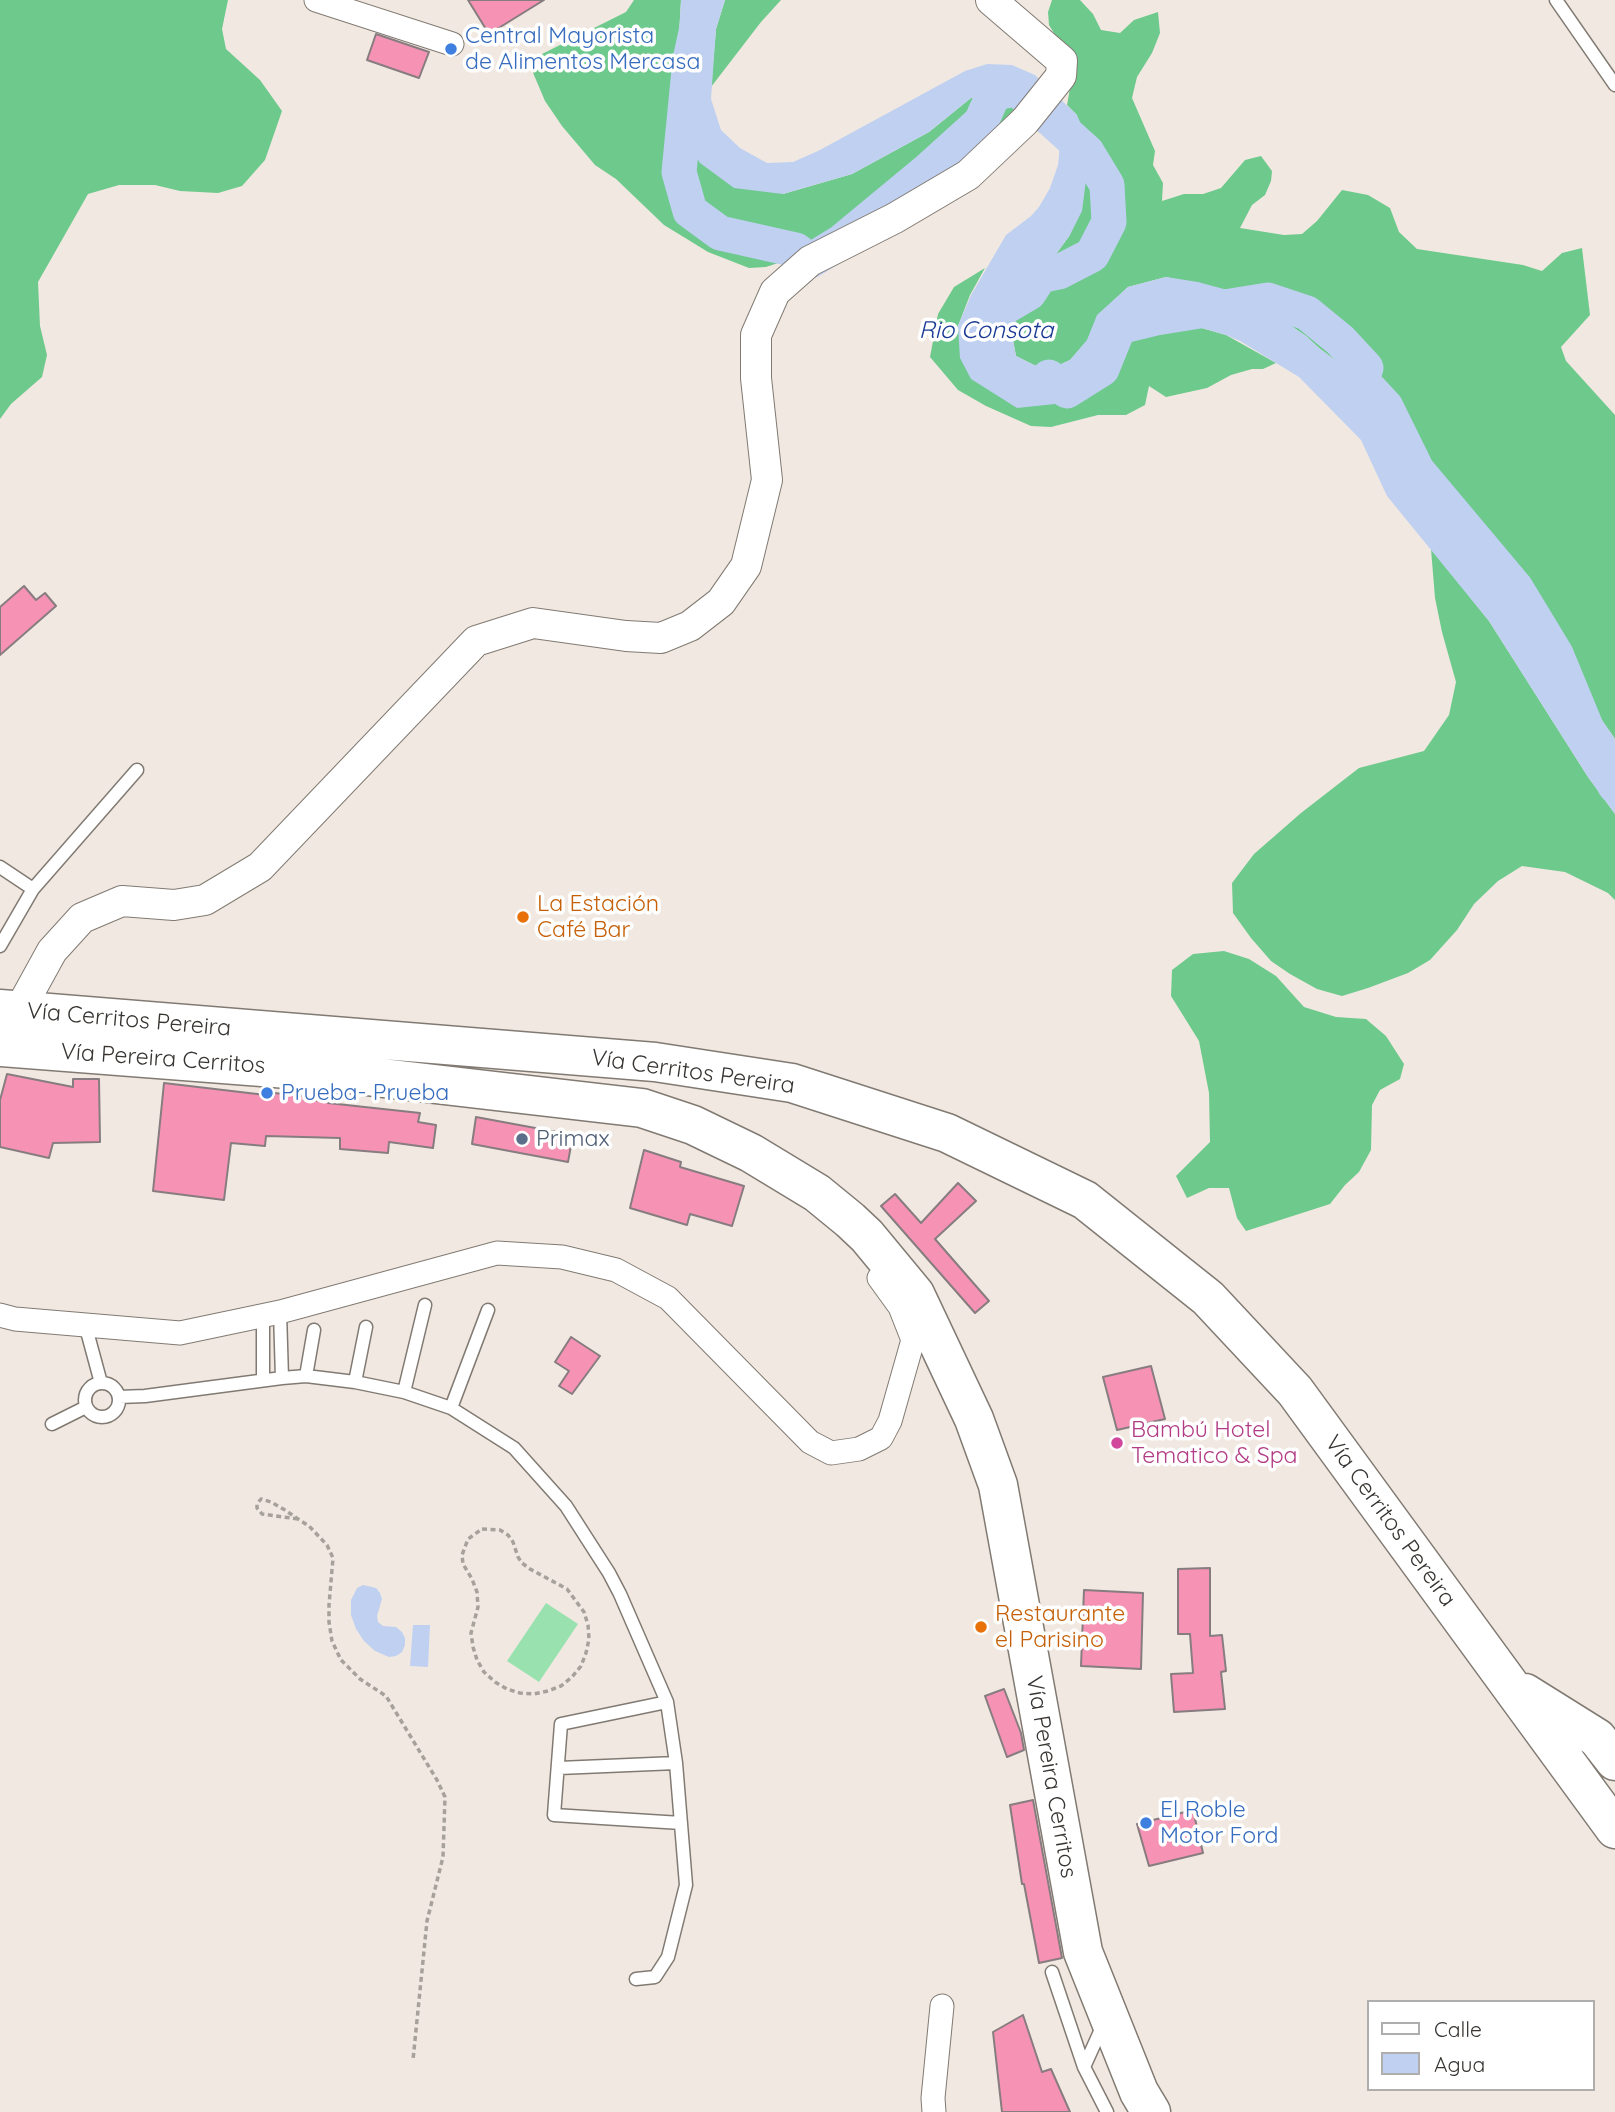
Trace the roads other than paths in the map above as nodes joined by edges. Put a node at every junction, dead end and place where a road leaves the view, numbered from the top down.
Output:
1 (316, 0) edge
2 (991, 0) edge
3 (1556, 0) edge
4 (452, 44) dead end
5 (1615, 85) edge
6 (137, 770) dead end
7 (0, 867) edge
8 (33, 889) junction
9 (0, 946) edge
10 (10, 1010) edge
11 (0, 1047) edge
12 (850, 1220) junction
13 (425, 1305) dead end
14 (488, 1310) dead end
15 (271, 1314) junction
16 (0, 1315) edge
17 (85, 1324) junction
18 (366, 1327) dead end
19 (314, 1330) dead end
20 (306, 1376) junction
21 (282, 1378) junction
22 (263, 1380) junction
23 (355, 1382) junction
24 (101, 1383) junction
25 (404, 1392) junction
26 (118, 1397) junction
27 (86, 1408) junction
28 (451, 1408) junction
29 (52, 1424) dead end
30 (1510, 1683) junction
31 (667, 1702) junction
32 (1615, 1760) edge
33 (676, 1763) junction
34 (559, 1768) junction
35 (681, 1823) junction
36 (1615, 1829) edge
37 (1052, 1972) dead end
38 (636, 1979) dead end
39 (942, 2006) dead end
40 (1107, 2015) junction
41 (1084, 2067) junction
42 (934, 2112) edge
43 (1107, 2112) edge
44 (1151, 2112) edge

1 - 4 street
2 - 10 street
3 - 5 lane
6 - 8 lane
7 - 8 lane
8 - 9 lane
10 - 30 highway, Vía Cerritos Pereira
11 - 12 highway, Vía Pereira Cerritos
12 - 15 street
12 - 40 highway, Vía Pereira Cerritos
13 - 25 lane
14 - 28 lane
15 - 17 street
15 - 21 lane
15 - 22 lane
16 - 17 street
17 - 24 lane
18 - 23 lane
19 - 20 lane
20 - 21 lane
20 - 23 lane
21 - 22 lane
22 - 26 lane
23 - 25 lane
24 - 26 lane
24 - 27 lane
25 - 28 lane
26 - 27 lane
27 - 29 lane
28 - 31 lane
30 - 32 highway
30 - 36 highway, Vía Cerritos Pereira
31 - 33 lane
31 - 34 lane
33 - 34 lane
33 - 35 lane
34 - 35 lane
35 - 38 lane
37 - 41 lane
39 - 42 street
40 - 41 lane
40 - 44 highway, Vía Pereira Cerritos
41 - 43 lane

